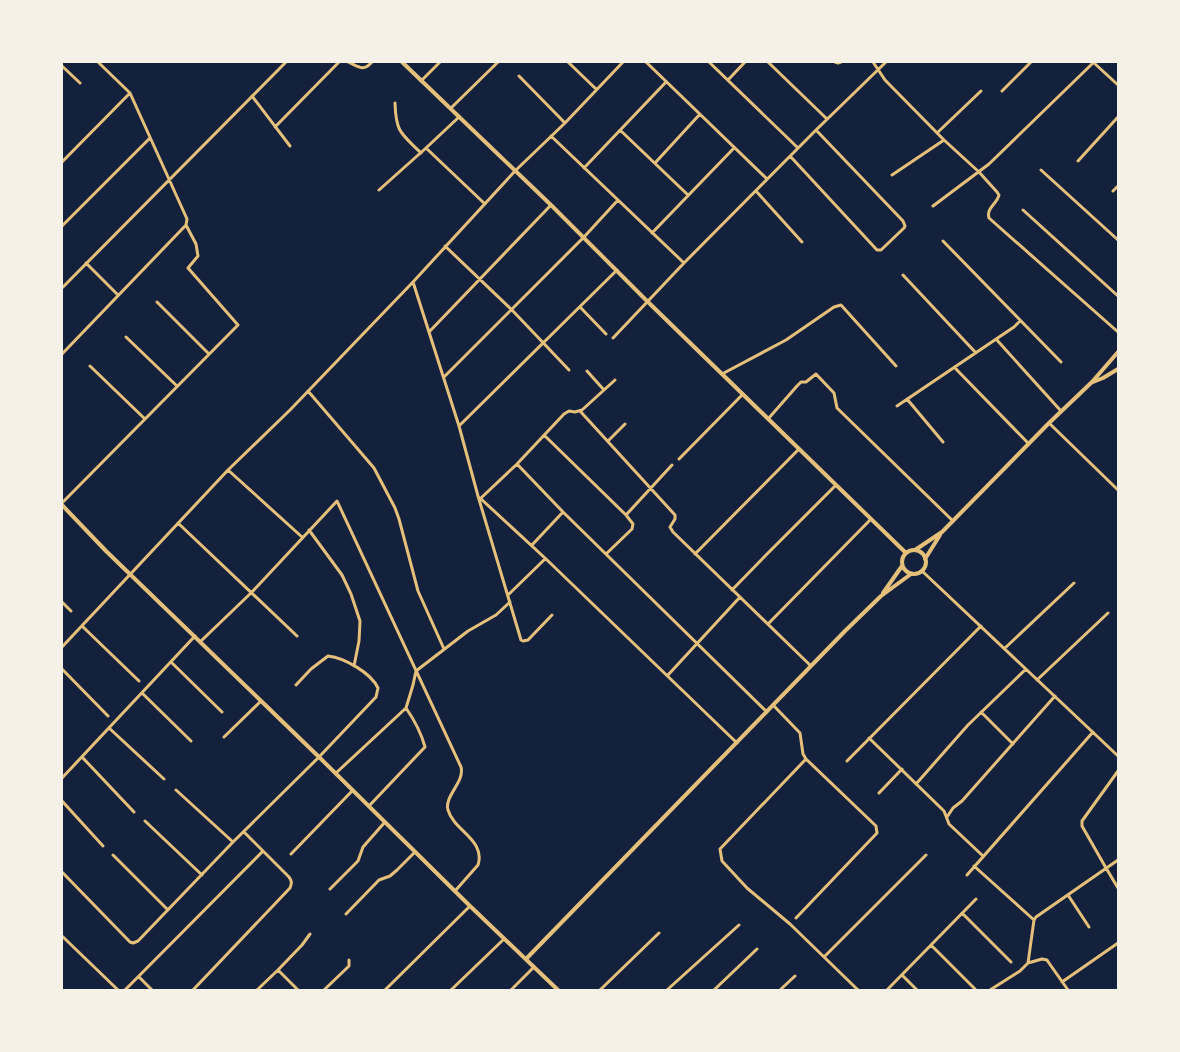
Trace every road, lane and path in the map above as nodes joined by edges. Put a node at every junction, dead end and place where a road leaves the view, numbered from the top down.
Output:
1 (98, 62) edge
2 (286, 62) edge
3 (339, 62) edge
4 (348, 62) edge
5 (372, 62) edge
6 (402, 62) edge
7 (440, 62) edge
8 (498, 62) edge
9 (568, 62) edge
10 (623, 62) edge
11 (646, 62) edge
12 (709, 62) edge
13 (745, 62) edge
14 (768, 62) edge
15 (835, 62) edge
16 (841, 62) edge
17 (873, 62) edge
18 (886, 62) edge
19 (1031, 62) edge
20 (1093, 62) edge
21 (62, 66) edge
22 (877, 69) junction
23 (519, 76) dead end
24 (728, 80) junction
25 (421, 81) junction
26 (80, 82) dead end
27 (666, 82) junction
28 (1119, 85) edge
29 (596, 89) junction
30 (1002, 90) dead end
31 (981, 91) dead end
32 (130, 93) junction
33 (252, 96) junction
34 (395, 103) dead end
35 (451, 108) junction
36 (700, 114) junction
37 (459, 117) junction
38 (1119, 117) edge
39 (827, 119) junction
40 (565, 123) junction
41 (275, 127) junction
42 (620, 130) junction
43 (816, 130) junction
44 (937, 133) junction
45 (551, 136) junction
46 (150, 138) junction
47 (944, 140) junction
48 (290, 146) dead end
49 (734, 147) junction
50 (426, 148) junction
51 (798, 148) junction
52 (421, 153) junction
53 (790, 156) junction
54 (1078, 161) dead end
55 (62, 162) edge
56 (655, 162) junction
57 (584, 168) junction
58 (1041, 170) dead end
59 (515, 171) junction
60 (979, 172) junction
61 (892, 175) dead end
62 (767, 179) junction
63 (169, 180) junction
64 (1119, 186) edge
65 (379, 190) dead end
66 (756, 191) junction
67 (1113, 191) dead end
68 (688, 195) junction
69 (618, 200) junction
70 (485, 204) junction
71 (551, 206) junction
72 (933, 206) dead end
73 (1023, 210) dead end
74 (186, 225) junction
75 (62, 226) edge
76 (652, 233) junction
77 (584, 237) junction
78 (1119, 240) edge
79 (943, 241) dead end
80 (802, 242) dead end
81 (446, 246) junction
82 (86, 263) junction
83 (684, 263) junction
84 (617, 270) junction
85 (903, 275) dead end
86 (480, 279) junction
87 (413, 282) junction
88 (62, 288) edge
89 (118, 295) junction
90 (1119, 296) edge
91 (156, 302) dead end
92 (648, 302) junction
93 (580, 307) junction
94 (512, 310) junction
95 (1020, 321) junction
96 (430, 331) junction
97 (1119, 332) edge
98 (606, 334) dead end
99 (126, 337) dead end
100 (613, 338) dead end
101 (996, 339) junction
102 (544, 342) junction
103 (1119, 352) edge
104 (976, 353) junction
105 (62, 354) edge
106 (209, 354) junction
107 (1061, 362) dead end
108 (90, 366) dead end
109 (896, 366) dead end
110 (955, 368) junction
111 (1119, 369) edge
112 (569, 370) dead end
113 (587, 371) dead end
114 (722, 374) junction
115 (444, 377) junction
116 (615, 380) dead end
117 (1092, 382) junction
118 (177, 386) junction
119 (604, 390) junction
120 (308, 391) junction
121 (742, 394) junction
122 (907, 399) junction
123 (897, 406) dead end
124 (580, 411) junction
125 (1061, 411) junction
126 (145, 419) junction
127 (768, 419) junction
128 (1049, 423) junction
129 (626, 424) dead end
130 (459, 426) junction
131 (544, 435) junction
132 (608, 441) junction
133 (943, 442) dead end
134 (1030, 444) junction
135 (799, 449) junction
136 (679, 459) dead end
137 (517, 464) junction
138 (672, 465) dead end
139 (228, 470) junction
140 (836, 485) junction
141 (651, 487) junction
142 (1119, 490) edge
143 (479, 497) junction
144 (62, 504) edge
145 (563, 512) junction
146 (626, 515) junction
147 (871, 519) junction
148 (953, 521) junction
149 (178, 523) junction
150 (309, 530) junction
151 (942, 532) junction
152 (302, 537) junction
153 (532, 545) junction
154 (915, 550) junction
155 (906, 553) junction
156 (606, 554) junction
157 (695, 554) junction
158 (546, 558) junction
159 (926, 559) junction
160 (902, 566) junction
161 (922, 571) junction
162 (131, 574) junction
163 (911, 574) junction
164 (1074, 583) dead end
165 (732, 590) junction
166 (252, 592) junction
167 (508, 595) junction
168 (881, 596) junction
169 (740, 597) junction
170 (62, 602) edge
171 (510, 602) junction
172 (71, 611) dead end
173 (1108, 613) dead end
174 (552, 615) dead end
175 (768, 624) junction
176 (82, 626) junction
177 (981, 626) junction
178 (195, 636) junction
179 (297, 636) dead end
180 (201, 642) junction
181 (697, 644) junction
182 (62, 647) edge
183 (1005, 648) junction
184 (444, 649) junction
185 (171, 662) junction
186 (354, 666) junction
187 (811, 666) junction
188 (62, 669) edge
189 (1026, 669) junction
190 (416, 671) junction
191 (667, 675) junction
192 (1037, 680) junction
193 (139, 681) dead end
194 (296, 685) dead end
195 (142, 693) junction
196 (1055, 696) junction
197 (261, 701) junction
198 (774, 705) junction
199 (406, 708) junction
200 (222, 712) dead end
201 (767, 712) junction
202 (981, 712) junction
203 (108, 716) dead end
204 (109, 728) junction
205 (1094, 732) junction
206 (224, 736) dead end
207 (869, 738) junction
208 (191, 741) dead end
209 (737, 743) junction
210 (1013, 744) junction
211 (1119, 756) edge
212 (82, 757) junction
213 (319, 757) junction
214 (806, 759) junction
215 (847, 761) dead end
216 (902, 769) junction
217 (1119, 771) edge
218 (336, 773) junction
219 (62, 778) edge
220 (164, 779) dead end
221 (916, 784) junction
222 (176, 790) dead end
223 (353, 790) junction
224 (879, 793) dead end
225 (62, 801) edge
226 (369, 806) junction
227 (134, 812) dead end
228 (947, 817) junction
229 (145, 821) dead end
230 (385, 822) junction
231 (243, 832) junction
232 (233, 843) junction
233 (103, 846) dead end
234 (263, 851) junction
235 (416, 852) junction
236 (291, 854) dead end
237 (113, 855) dead end
238 (926, 855) dead end
239 (983, 856) junction
240 (1119, 860) edge
241 (974, 866) junction
242 (1106, 868) junction
243 (62, 872) edge
244 (202, 875) junction
245 (967, 875) dead end
246 (1119, 888) edge
247 (330, 889) dead end
248 (455, 891) junction
249 (1068, 895) junction
250 (976, 898) dead end
251 (470, 906) junction
252 (168, 910) junction
253 (962, 913) junction
254 (346, 914) dead end
255 (796, 918) dead end
256 (1034, 920) junction
257 (739, 925) dead end
258 (1089, 927) dead end
259 (659, 933) dead end
260 (310, 934) dead end
261 (62, 936) edge
262 (504, 939) junction
263 (1119, 943) edge
264 (931, 945) junction
265 (758, 949) dead end
266 (824, 957) junction
267 (526, 959) junction
268 (349, 960) dead end
269 (1011, 962) dead end
270 (1028, 963) junction
271 (534, 967) junction
272 (278, 970) junction
273 (902, 975) junction
274 (795, 976) dead end
275 (139, 978) junction
276 (1062, 982) junction
277 (975, 989) edge
278 (118, 990) edge
279 (125, 990) edge
280 (152, 990) edge
281 (193, 990) edge
282 (257, 990) edge
283 (298, 990) edge
284 (324, 990) edge
285 (385, 990) edge
286 (451, 990) edge
287 (511, 990) edge
288 (558, 990) edge
289 (600, 990) edge
290 (667, 990) edge
291 (714, 990) edge
292 (780, 990) edge
293 (858, 990) edge
294 (887, 990) edge
295 (917, 990) edge
296 (990, 990) edge
297 (1068, 990) edge

1 - 32 street
2 - 33 street
3 - 41 street
4 - 5 street
6 - 25 street
7 - 25 street
8 - 35 street
9 - 29 street
10 - 29 street
11 - 27 street
12 - 24 street
13 - 24 street
14 - 39 street
15 - 16 street
17 - 22 street
18 - 22 street
19 - 30 street
20 - 28 street
20 - 60 street
21 - 26 street
22 - 39 street
22 - 44 street
23 - 40 street
24 - 51 street
25 - 35 street
27 - 36 street
27 - 42 street
29 - 40 street
31 - 44 street
32 - 46 street
32 - 55 street
33 - 41 street
33 - 63 street
34 - 52 street
35 - 37 street
36 - 49 street
36 - 56 street
37 - 50 street
37 - 59 street
38 - 54 street
39 - 43 street
40 - 45 street
41 - 48 street
42 - 56 street
42 - 57 street
43 - 51 street
43 - 53 street
44 - 47 street
45 - 57 street
45 - 59 street
46 - 63 street
46 - 75 street
47 - 60 street
47 - 61 street
49 - 62 street
49 - 68 street
50 - 52 street
50 - 70 street
51 - 53 street
52 - 65 street
53 - 62 street
56 - 68 street
57 - 69 street
58 - 78 street
59 - 70 street
59 - 71 street
60 - 72 street
60 - 97 street
62 - 66 street
63 - 74 street
63 - 82 street
64 - 67 street
66 - 80 street
66 - 83 street
68 - 76 street
69 - 76 street
69 - 77 street
70 - 81 street
71 - 77 street
71 - 86 street
73 - 90 street
74 - 89 street
74 - 106 street
76 - 83 street
77 - 84 street
77 - 94 street
79 - 95 street
81 - 86 street
81 - 87 street
82 - 88 street
82 - 89 street
83 - 92 street
84 - 92 street
84 - 93 street
85 - 104 street
86 - 94 street
86 - 96 street
87 - 96 street
87 - 120 street
89 - 105 street
91 - 106 street
92 - 100 street
92 - 114 street
93 - 98 street
93 - 102 street
94 - 102 street
94 - 115 street
95 - 101 street
95 - 107 street
96 - 115 street
99 - 118 street
101 - 104 street
101 - 125 street
102 - 112 street
102 - 130 street
103 - 117 street
104 - 110 street
106 - 118 street
108 - 126 street
109 - 114 street
110 - 122 street
110 - 134 street
111 - 117 street
113 - 119 street
114 - 121 street
115 - 130 street
116 - 119 street
117 - 125 street
118 - 126 street
119 - 124 street
120 - 139 street
120 - 184 street
121 - 127 street
121 - 136 street
122 - 123 street
122 - 133 street
124 - 131 street
124 - 132 street
125 - 128 street
126 - 144 street
127 - 135 street
127 - 148 street
128 - 134 street
128 - 142 street
129 - 132 street
130 - 143 street
131 - 137 street
131 - 146 street
132 - 141 street
134 - 148 street
135 - 140 street
135 - 157 street
137 - 143 street
137 - 145 street
138 - 141 street
139 - 149 street
139 - 152 street
140 - 147 street
140 - 165 street
141 - 146 street
141 - 157 street
143 - 153 street
143 - 167 street
144 - 162 street
145 - 153 street
145 - 156 street
146 - 156 street
147 - 155 street
147 - 175 street
148 - 151 street
149 - 162 street
149 - 166 street
150 - 152 street
150 - 186 street
150 - 190 street
151 - 154 street
151 - 159 street
152 - 166 street
153 - 158 street
154 - 155 street
154 - 159 street
155 - 160 street
156 - 181 street
157 - 165 street
158 - 167 street
158 - 191 street
159 - 161 street
160 - 163 street
160 - 168 street
161 - 163 street
161 - 177 street
162 - 176 street
162 - 178 street
163 - 168 street
164 - 183 street
165 - 169 street
166 - 179 street
166 - 180 street
167 - 171 street
168 - 187 street
169 - 175 street
169 - 181 street
170 - 172 street
171 - 174 street
171 - 184 street
173 - 192 street
175 - 187 street
176 - 182 street
176 - 193 street
177 - 183 street
177 - 207 street
178 - 180 street
178 - 185 street
180 - 197 street
181 - 191 street
181 - 201 street
183 - 189 street
184 - 190 street
185 - 195 street
185 - 200 street
186 - 194 street
186 - 213 street
187 - 198 street
188 - 203 street
189 - 192 street
189 - 202 street
190 - 199 street
190 - 248 street
191 - 209 street
192 - 196 street
195 - 204 street
195 - 208 street
196 - 205 street
196 - 210 street
197 - 206 street
197 - 213 street
198 - 201 street
198 - 214 street
199 - 218 street
199 - 226 street
201 - 209 street
202 - 210 street
202 - 221 street
204 - 212 street
204 - 220 street
205 - 211 street
205 - 239 street
207 - 215 street
207 - 216 street
209 - 267 street
210 - 228 street
212 - 219 street
212 - 227 street
213 - 218 street
213 - 231 street
214 - 255 street
214 - 266 street
216 - 221 street
216 - 224 street
217 - 242 street
218 - 223 street
221 - 228 street
222 - 232 street
223 - 226 street
223 - 236 street
225 - 233 street
226 - 230 street
228 - 239 street
229 - 244 street
230 - 235 street
230 - 247 street
231 - 232 street
231 - 234 street
232 - 244 street
234 - 275 street
234 - 281 street
235 - 248 street
235 - 254 street
237 - 252 street
238 - 266 street
239 - 241 street
240 - 242 street
241 - 245 street
241 - 256 street
242 - 246 street
242 - 249 street
243 - 252 street
244 - 252 street
248 - 251 street
249 - 256 street
249 - 258 street
250 - 253 street
251 - 262 street
251 - 285 street
253 - 264 street
253 - 269 street
256 - 270 street
257 - 290 street
259 - 289 street
260 - 272 street
261 - 278 street
262 - 267 street
262 - 286 street
263 - 276 street
264 - 273 street
264 - 277 street
265 - 291 street
266 - 293 street
267 - 271 street
268 - 284 street
270 - 276 street
270 - 296 street
271 - 287 street
271 - 288 street
272 - 282 street
272 - 283 street
273 - 294 street
273 - 295 street
274 - 292 street
275 - 279 street
275 - 280 street
276 - 297 street

